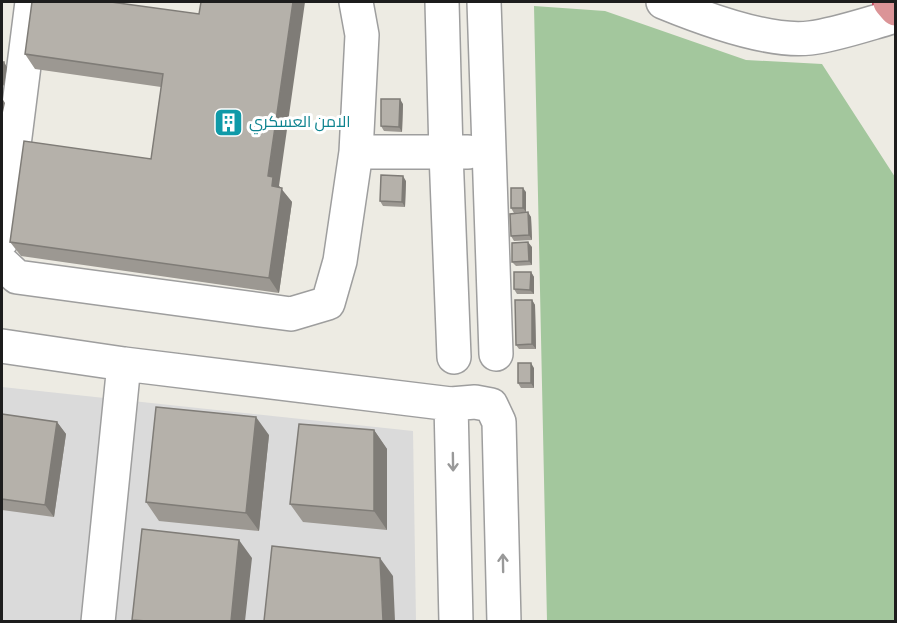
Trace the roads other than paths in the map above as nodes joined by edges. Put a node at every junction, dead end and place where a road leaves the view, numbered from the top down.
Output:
1 (33, 2) edge
2 (356, 2) edge
3 (442, 2) edge
4 (663, 2) edge
5 (890, 2) edge
6 (485, 3) edge
7 (896, 9) edge
8 (896, 16) edge
9 (488, 151) junction
10 (356, 152) junction
11 (446, 153) junction
12 (2, 240) edge
13 (2, 262) edge
14 (2, 346) edge
15 (496, 354) dead end
16 (454, 357) dead end
17 (124, 364) junction
18 (451, 404) junction
19 (98, 621) edge
20 (456, 621) edge
21 (504, 621) edge

1 - 12 street
2 - 10 street
3 - 11 street
4 - 8 street
5 - 7 highway
6 - 9 street
9 - 11 street
9 - 15 street
10 - 11 street
10 - 13 street
11 - 16 street
14 - 17 street
17 - 18 street
17 - 19 street
18 -> 20 street
21 -> 18 street

